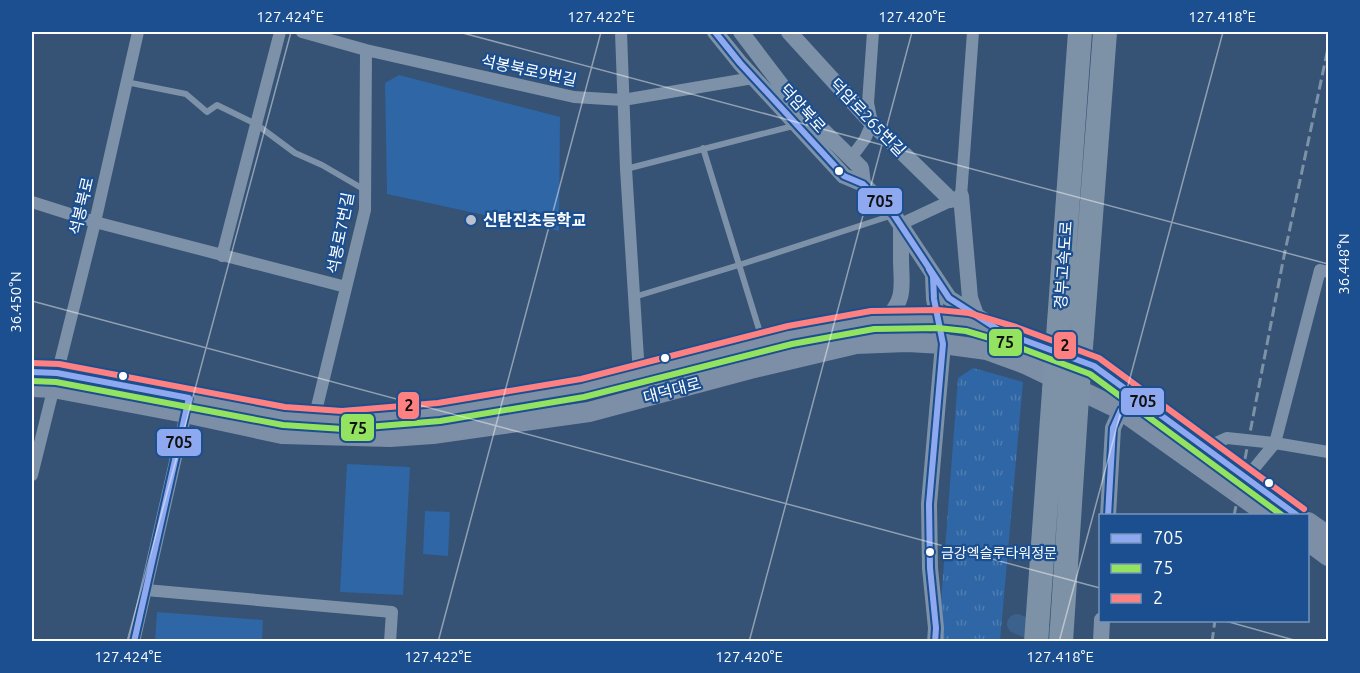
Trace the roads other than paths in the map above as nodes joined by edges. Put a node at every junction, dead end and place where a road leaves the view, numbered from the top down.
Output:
1 (138, 32) edge
2 (280, 32) edge
3 (302, 32) edge
4 (346, 32) edge
5 (621, 32) edge
6 (716, 32) edge
7 (741, 32) edge
8 (789, 32) edge
9 (873, 32) edge
10 (973, 32) edge
11 (1080, 32) edge
12 (1105, 32) edge
13 (342, 44) junction
14 (366, 50) junction
15 (753, 78) junction
16 (125, 81) junction
17 (623, 100) junction
18 (872, 123) junction
19 (256, 124) junction
20 (796, 125) junction
21 (703, 148) junction
22 (851, 158) junction
23 (626, 169) junction
24 (863, 184) junction
25 (365, 190) junction
26 (956, 198) junction
27 (32, 202) edge
28 (897, 220) junction
29 (95, 222) junction
30 (222, 256) junction
31 (740, 265) junction
32 (1324, 271) edge
33 (933, 276) junction
34 (346, 286) junction
35 (633, 297) junction
36 (976, 315) junction
37 (938, 319) junction
38 (885, 320) junction
39 (1002, 332) junction
40 (763, 342) junction
41 (943, 344) junction
42 (32, 372) edge
43 (639, 374) junction
44 (55, 380) junction
45 (32, 387) edge
46 (1066, 394) junction
47 (187, 405) junction
48 (1121, 410) junction
49 (314, 418) junction
50 (1275, 443) junction
51 (1329, 452) edge
52 (1203, 455) junction
53 (32, 475) edge
54 (1247, 477) junction
55 (1108, 514) edge
56 (1268, 514) edge
57 (1296, 514) edge
58 (1309, 523) edge
59 (1329, 536) edge
60 (1309, 542) edge
61 (1329, 556) edge
62 (146, 590) junction
63 (1061, 633) edge
64 (134, 642) edge
65 (390, 642) edge
66 (935, 642) edge
67 (1036, 642) edge

1 - 16 street, 석봉북로
2 - 19 street
3 - 13 street, 석봉북로9번길
4 - 13 street
5 - 17 street
6 - 15 street, 덕암북로
7 - 22 street, 덕암북로
8 - 18 street, 덕암로265번길
9 - 18 street
10 - 26 street
11 - 46 highway, 경부고속도로, bridge
12 - 46 highway, 경부고속도로, bridge
13 - 14 street, 석봉북로9번길
14 - 17 street, 석봉북로9번길
14 - 25 street, 석봉로7번길
15 - 17 street, 석봉북로9번길
15 - 20 street, 덕암북로
16 - 19 lane
16 - 29 street, 석봉북로
17 - 23 street
18 - 22 street
18 - 26 street, 덕암로265번길
19 - 25 lane
19 - 30 street
20 - 21 lane
20 - 24 street, 덕암북로
21 - 23 lane
21 - 31 lane
22 - 24 street, 덕암북로
23 - 35 street
24 - 28 street, 덕암북로
25 - 34 street, 석봉로7번길
26 - 28 street
26 - 36 street
27 - 29 street
28 - 31 lane
28 - 33 street, 덕암북로
28 - 38 street
29 - 30 street
29 - 44 street, 석봉북로
30 - 34 street
31 - 35 lane
31 - 40 lane
32 - 50 street
33 - 36 street
33 - 37 street, 덕암북로
34 - 49 street, 석봉로7번길
35 - 43 street
36 - 39 street
37 - 38 main road, 대덕대로
37 - 39 main road, 대덕대로
37 - 41 street, 덕암북로
38 - 40 main road, 대덕대로
39 - 52 main road, 대덕대로
40 - 43 main road, 대덕대로
41 - 47 main road, 대덕대로
41 - 48 main road, 대덕대로
41 - 66 street, 덕암북로
42 - 44 main road, 대덕대로
43 - 49 main road, 대덕대로
44 - 45 main road, 대덕대로
44 - 47 main road, 대덕대로
44 - 53 street, 석봉북로
46 - 63 highway, 경부고속도로
46 - 67 highway, 경부고속도로
47 - 49 main road, 대덕대로
47 - 62 street
48 - 52 main road, 대덕대로
48 - 55 street
50 - 51 street
50 - 52 street
50 - 54 street
52 - 54 main road, 대덕대로
52 - 56 main road, 대덕대로
54 - 57 main road, 대덕대로
58 - 59 main road
60 - 61 main road
62 - 64 street
62 - 65 street

